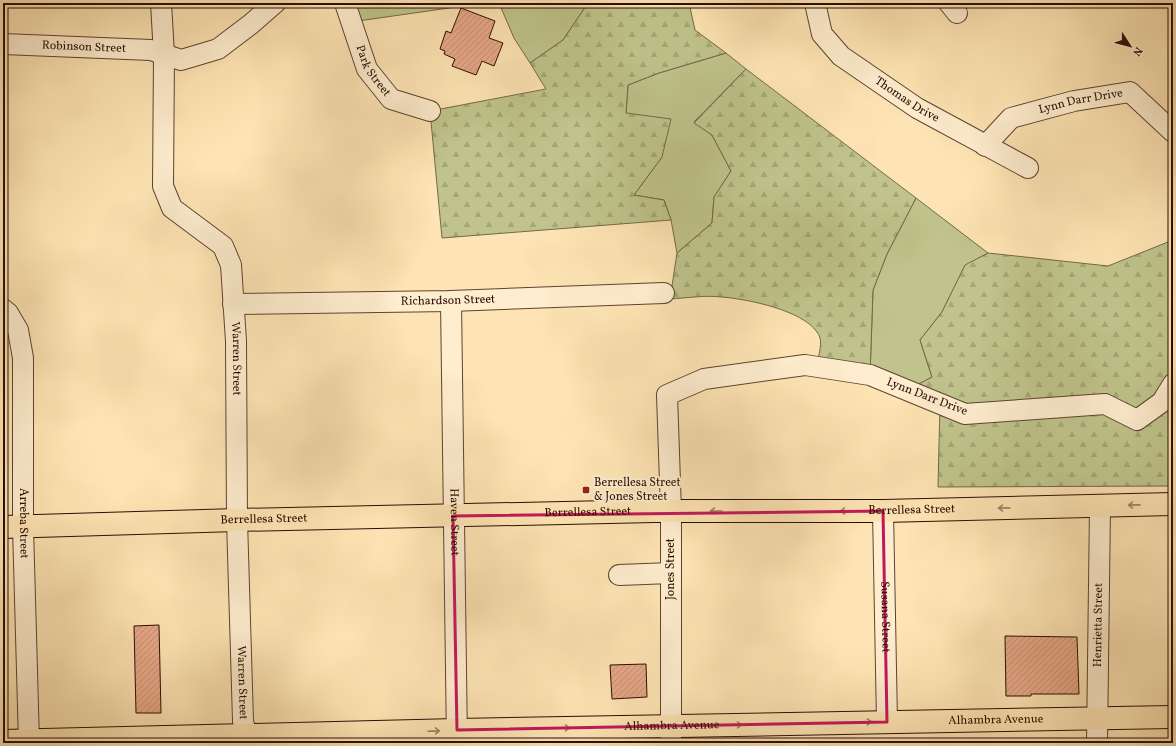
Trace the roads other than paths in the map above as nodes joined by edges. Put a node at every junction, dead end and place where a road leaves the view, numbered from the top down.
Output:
1 (161, 3) edge
2 (274, 3) edge
3 (345, 3) edge
4 (815, 3) edge
5 (3, 44) edge
6 (164, 55) junction
7 (430, 111) dead end
8 (1173, 132) edge
9 (985, 146) junction
10 (1028, 168) dead end
11 (664, 293) dead end
12 (451, 301) junction
13 (233, 304) junction
14 (3, 309) edge
15 (1173, 384) edge
16 (667, 395) joint
17 (1173, 504) edge
18 (1100, 506) junction
19 (671, 511) junction
20 (883, 511) junction
21 (454, 516) junction
22 (237, 520) junction
23 (13, 527) edge
24 (671, 573) junction
25 (619, 575) dead end
26 (1173, 717) edge
27 (1096, 718) junction
28 (887, 722) junction
29 (671, 735) edge
30 (457, 737) edge
31 (247, 740) edge
32 (3, 741) edge
33 (29, 742) edge
34 (1097, 743) edge

1 - 6 street, Warren Street
2 - 6 street, Robinson Street
3 - 7 street, Park Street
4 - 9 street, Thomas Drive
5 - 6 street, Robinson Street
6 - 13 street, Warren Street
8 - 9 street, Lynn Darr Drive
9 - 10 street, Thomas Drive
11 - 12 street, Richardson Street
12 - 13 street, Richardson Street
12 - 21 street, Haven Street
13 - 22 street, Warren Street
14 - 23 street, Arreba Street
15 - 16 street, Lynn Darr Drive
16 - 19 street, Jones Street
17 -> 18 main road, Berrellesa Street
18 -> 20 main road, Berrellesa Street
18 - 27 street, Henrietta Street
20 -> 19 main road, Berrellesa Street
19 - 21 main road, Berrellesa Street
19 - 24 street, Jones Street
20 - 28 street, Susana Street
21 - 22 main road, Berrellesa Street
21 - 30 street, Haven Street
22 - 23 main road, Berrellesa Street
22 - 31 street, Warren Street
23 - 33 street, Arreba Street
24 - 25 street
24 - 29 street, Jones Street
26 - 27 main road, Alhambra Avenue
27 - 28 main road, Alhambra Avenue
27 - 34 street, Henrietta Street
29 -> 28 main road, Alhambra Avenue
30 -> 29 main road, Alhambra Avenue
31 -> 30 main road, Alhambra Avenue
31 - 33 main road, Alhambra Avenue
32 - 33 main road, Alhambra Avenue

